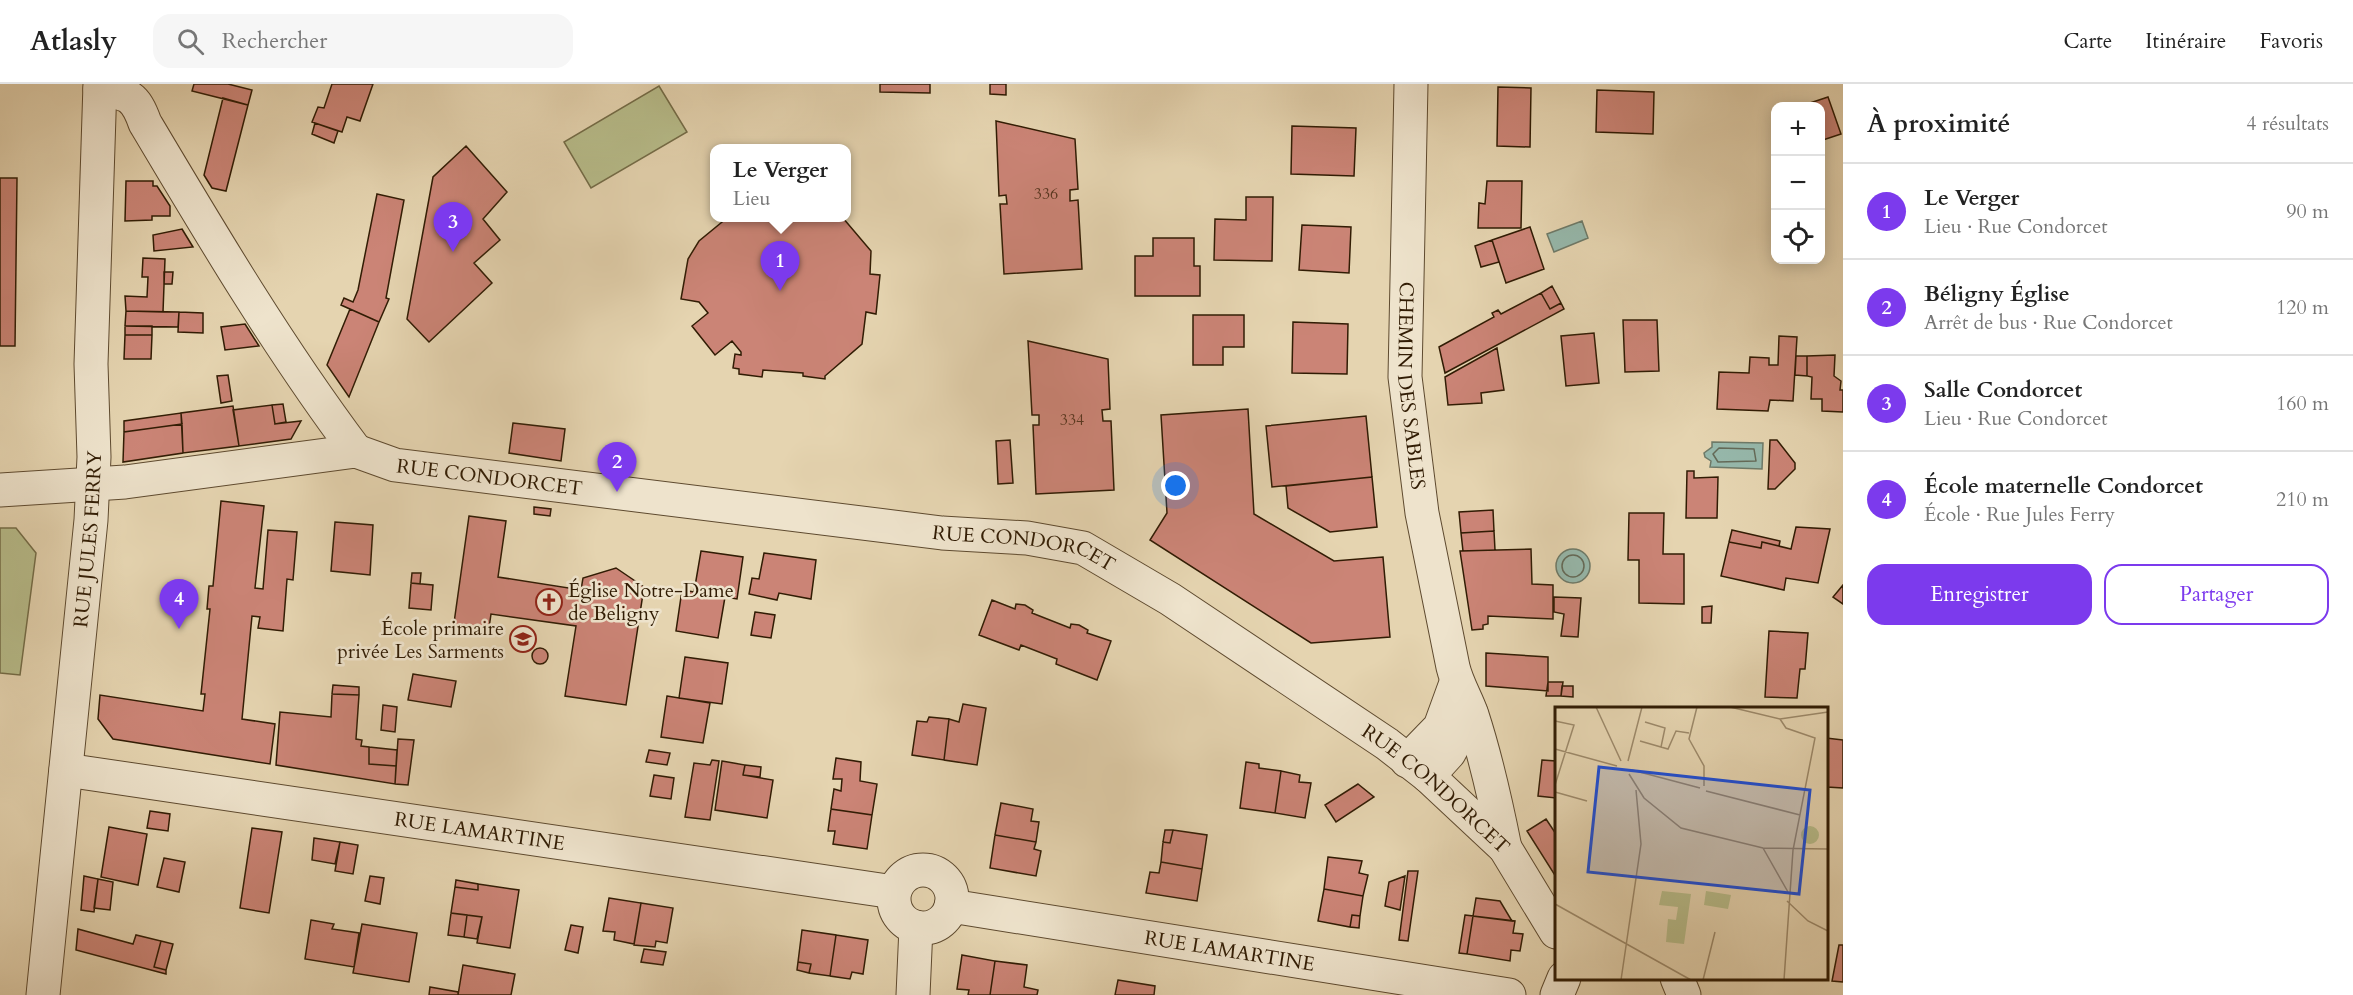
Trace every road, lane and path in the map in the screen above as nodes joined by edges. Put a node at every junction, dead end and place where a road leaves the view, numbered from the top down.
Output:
1 (1411, 84) edge
2 (100, 87) edge
3 (356, 451) junction
4 (93, 484) junction
5 (0, 490) edge
6 (1456, 682) junction
7 (1471, 713) junction
8 (1407, 760) junction
9 (66, 770) junction
10 (1505, 848) junction
11 (894, 892) junction
12 (951, 906) junction
13 (916, 927) junction
14 (1555, 929) edge
15 (1563, 980) edge
16 (1678, 980) edge
17 (43, 995) edge
18 (913, 995) edge
19 (1509, 995) edge
20 (1557, 995) edge
21 (1684, 995) edge

1 - 6 street, CHEMIN DES SABLES
2 - 3 street
2 - 4 street, RUE JULES FERRY
3 - 4 street, RUE CONDORCET
3 - 8 street, RUE CONDORCET
4 - 5 street, RUE CONDORCET
4 - 9 street, RUE JULES FERRY
6 - 7 street, CHEMIN DES SABLES
6 - 8 street
7 - 8 street
7 - 10 street, CHEMIN DES SABLES
8 - 10 street, RUE CONDORCET
9 - 11 street, RUE LAMARTINE
9 - 17 street, RUE JULES FERRY
10 - 14 street, RUE CONDORCET
11 - 12 street
11 - 13 street
12 - 13 street
12 - 19 street, RUE LAMARTINE
13 - 18 street
15 - 20 street
16 - 21 street

